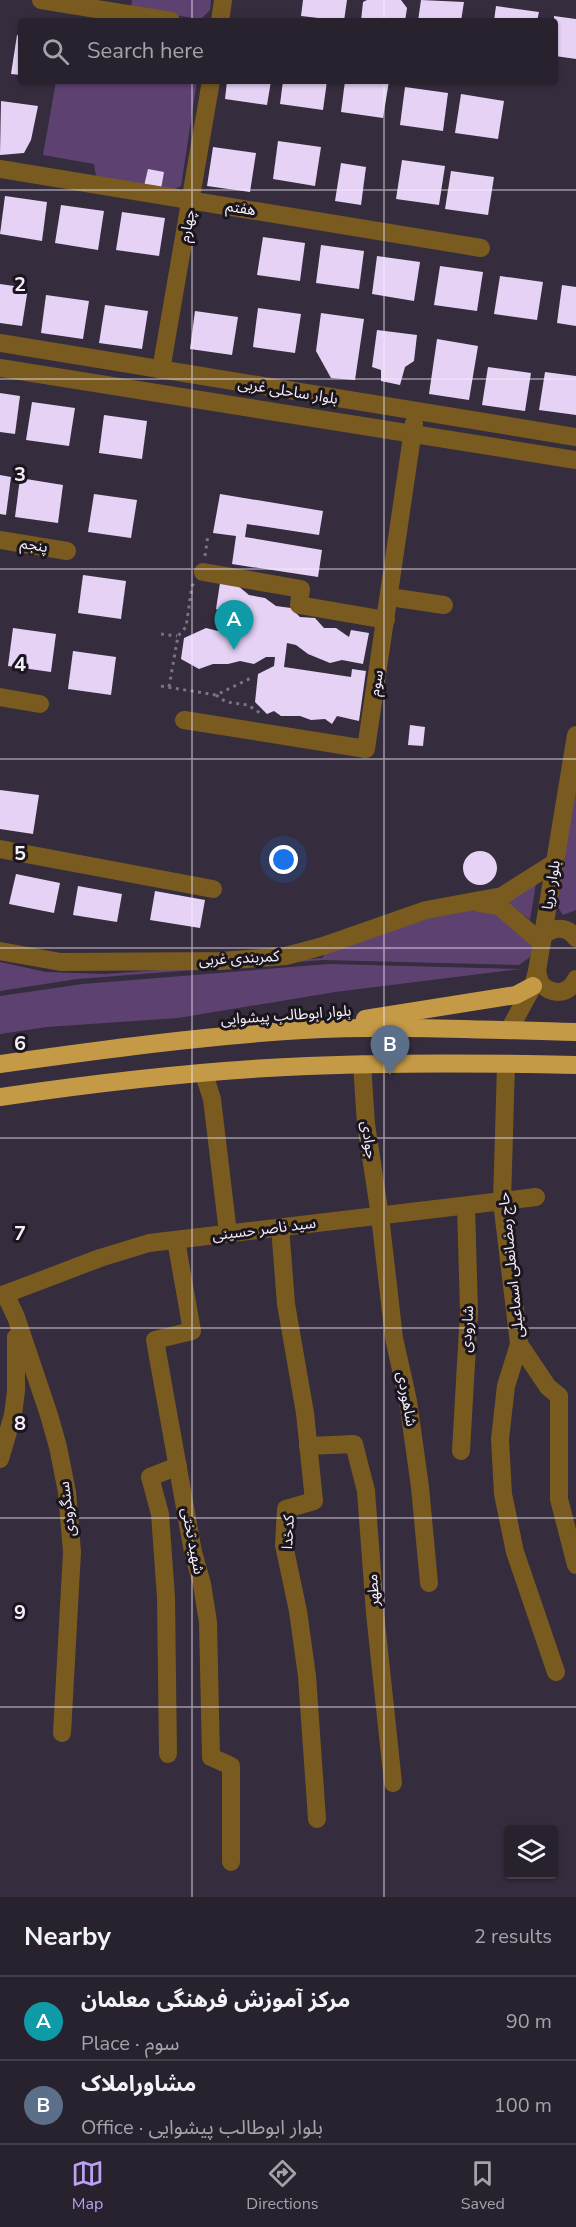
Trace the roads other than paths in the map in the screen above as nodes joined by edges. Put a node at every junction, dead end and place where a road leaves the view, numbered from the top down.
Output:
1 (41, 0) edge
2 (224, 0) edge
3 (152, 18) edge
4 (221, 18) edge
5 (211, 84) edge
6 (0, 169) edge
7 (192, 200) junction
8 (481, 248) dead end
9 (0, 343) edge
10 (0, 368) edge
11 (161, 370) junction
12 (416, 411) junction
13 (412, 434) junction
14 (576, 437) edge
15 (576, 460) edge
16 (0, 540) edge
17 (68, 551) dead end
18 (203, 572) road end
19 (390, 597) junction
20 (444, 605) dead end
21 (386, 620) junction
22 (0, 697) edge
23 (40, 704) dead end
24 (184, 720) dead end
25 (576, 735) edge
26 (0, 849) edge
27 (554, 863) junction
28 (213, 889) dead end
29 (472, 902) junction
30 (576, 938) edge
31 (542, 939) junction
32 (0, 951) edge
33 (535, 979) junction
34 (576, 979) edge
35 (509, 1030) junction
36 (294, 1031) junction
37 (576, 1032) edge
38 (0, 1064) edge
39 (362, 1064) junction
40 (506, 1064) junction
41 (576, 1065) edge
42 (204, 1074) junction
43 (0, 1097) edge
44 (536, 1197) dead end
45 (502, 1202) junction
46 (466, 1207) junction
47 (380, 1216) junction
48 (280, 1227) junction
49 (228, 1233) junction
50 (176, 1239) junction
51 (3, 1295) edge
52 (16, 1317) junction
53 (519, 1344) junction
54 (308, 1446) junction
55 (461, 1451) dead end
56 (0, 1459) edge
57 (178, 1466) junction
58 (576, 1564) edge
59 (429, 1583) dead end
60 (556, 1672) dead end
61 (62, 1733) dead end
62 (168, 1754) dead end
63 (393, 1783) dead end
64 (318, 1819) dead end
65 (231, 1862) dead end

1 - 3 street
2 - 4 street
5 - 7 street, چهارم
6 - 7 street, هفتم
7 - 8 street, هفتم
7 - 11 street, چهارم
9 - 11 street, بلوار ساحلی غربی
10 - 13 street, بلوار ساحلی غربی
11 - 12 street, بلوار ساحلی غربی
12 - 13 street, سوم
12 - 14 street, بلوار ساحلی غربی
13 - 15 street, بلوار ساحلی غربی
13 - 19 street, سوم
16 - 17 street, پنجم
18 - 21 street
19 - 20 street
19 - 21 street, سوم
21 - 24 street, سوم
22 - 23 street
25 - 27 street, بلوار دریا
26 - 28 street
27 - 29 street, کمربندی غربی
27 - 31 street, بلوار دریا
29 - 31 street
29 - 32 street, کمربندی غربی
30 - 31 street
31 - 33 street, بلوار دریا
33 - 34 street
33 - 35 street, بلوار دریا
33 - 36 highway
35 - 36 highway, بلوار ابوطالب پیشوایی
35 - 37 highway, بلوار ابوطالب پیشوایی
36 - 38 highway, بلوار ابوطالب پیشوایی
39 - 40 highway
39 - 42 highway
39 - 47 street, جوادی
40 - 41 highway
40 - 45 street, حاج رمضانعلی اسماعیلی
42 - 43 highway
42 - 49 street
44 - 45 street, سید ناصر حسینی
45 - 46 street, سید ناصر حسینی
45 - 53 street, حاج رمضانعلی اسماعیلی
46 - 47 street, سید ناصر حسینی
46 - 55 street, شارودی
47 - 48 street, سید ناصر حسینی
47 - 59 street, شاهوردی
48 - 49 street, سید ناصر حسینی
48 - 54 street, کدخدا
49 - 50 street, سید ناصر حسینی
50 - 51 street, سید ناصر حسینی
50 - 57 street, شهید تختی
51 - 52 street, سنگرودی
52 - 56 street
52 - 61 street, سنگرودی
53 - 58 street
53 - 60 street, حاج رمضانعلی اسماعیلی
54 - 63 street, مطهر
54 - 64 street, کدخدا
57 - 62 street
57 - 65 street, شهید تختی

